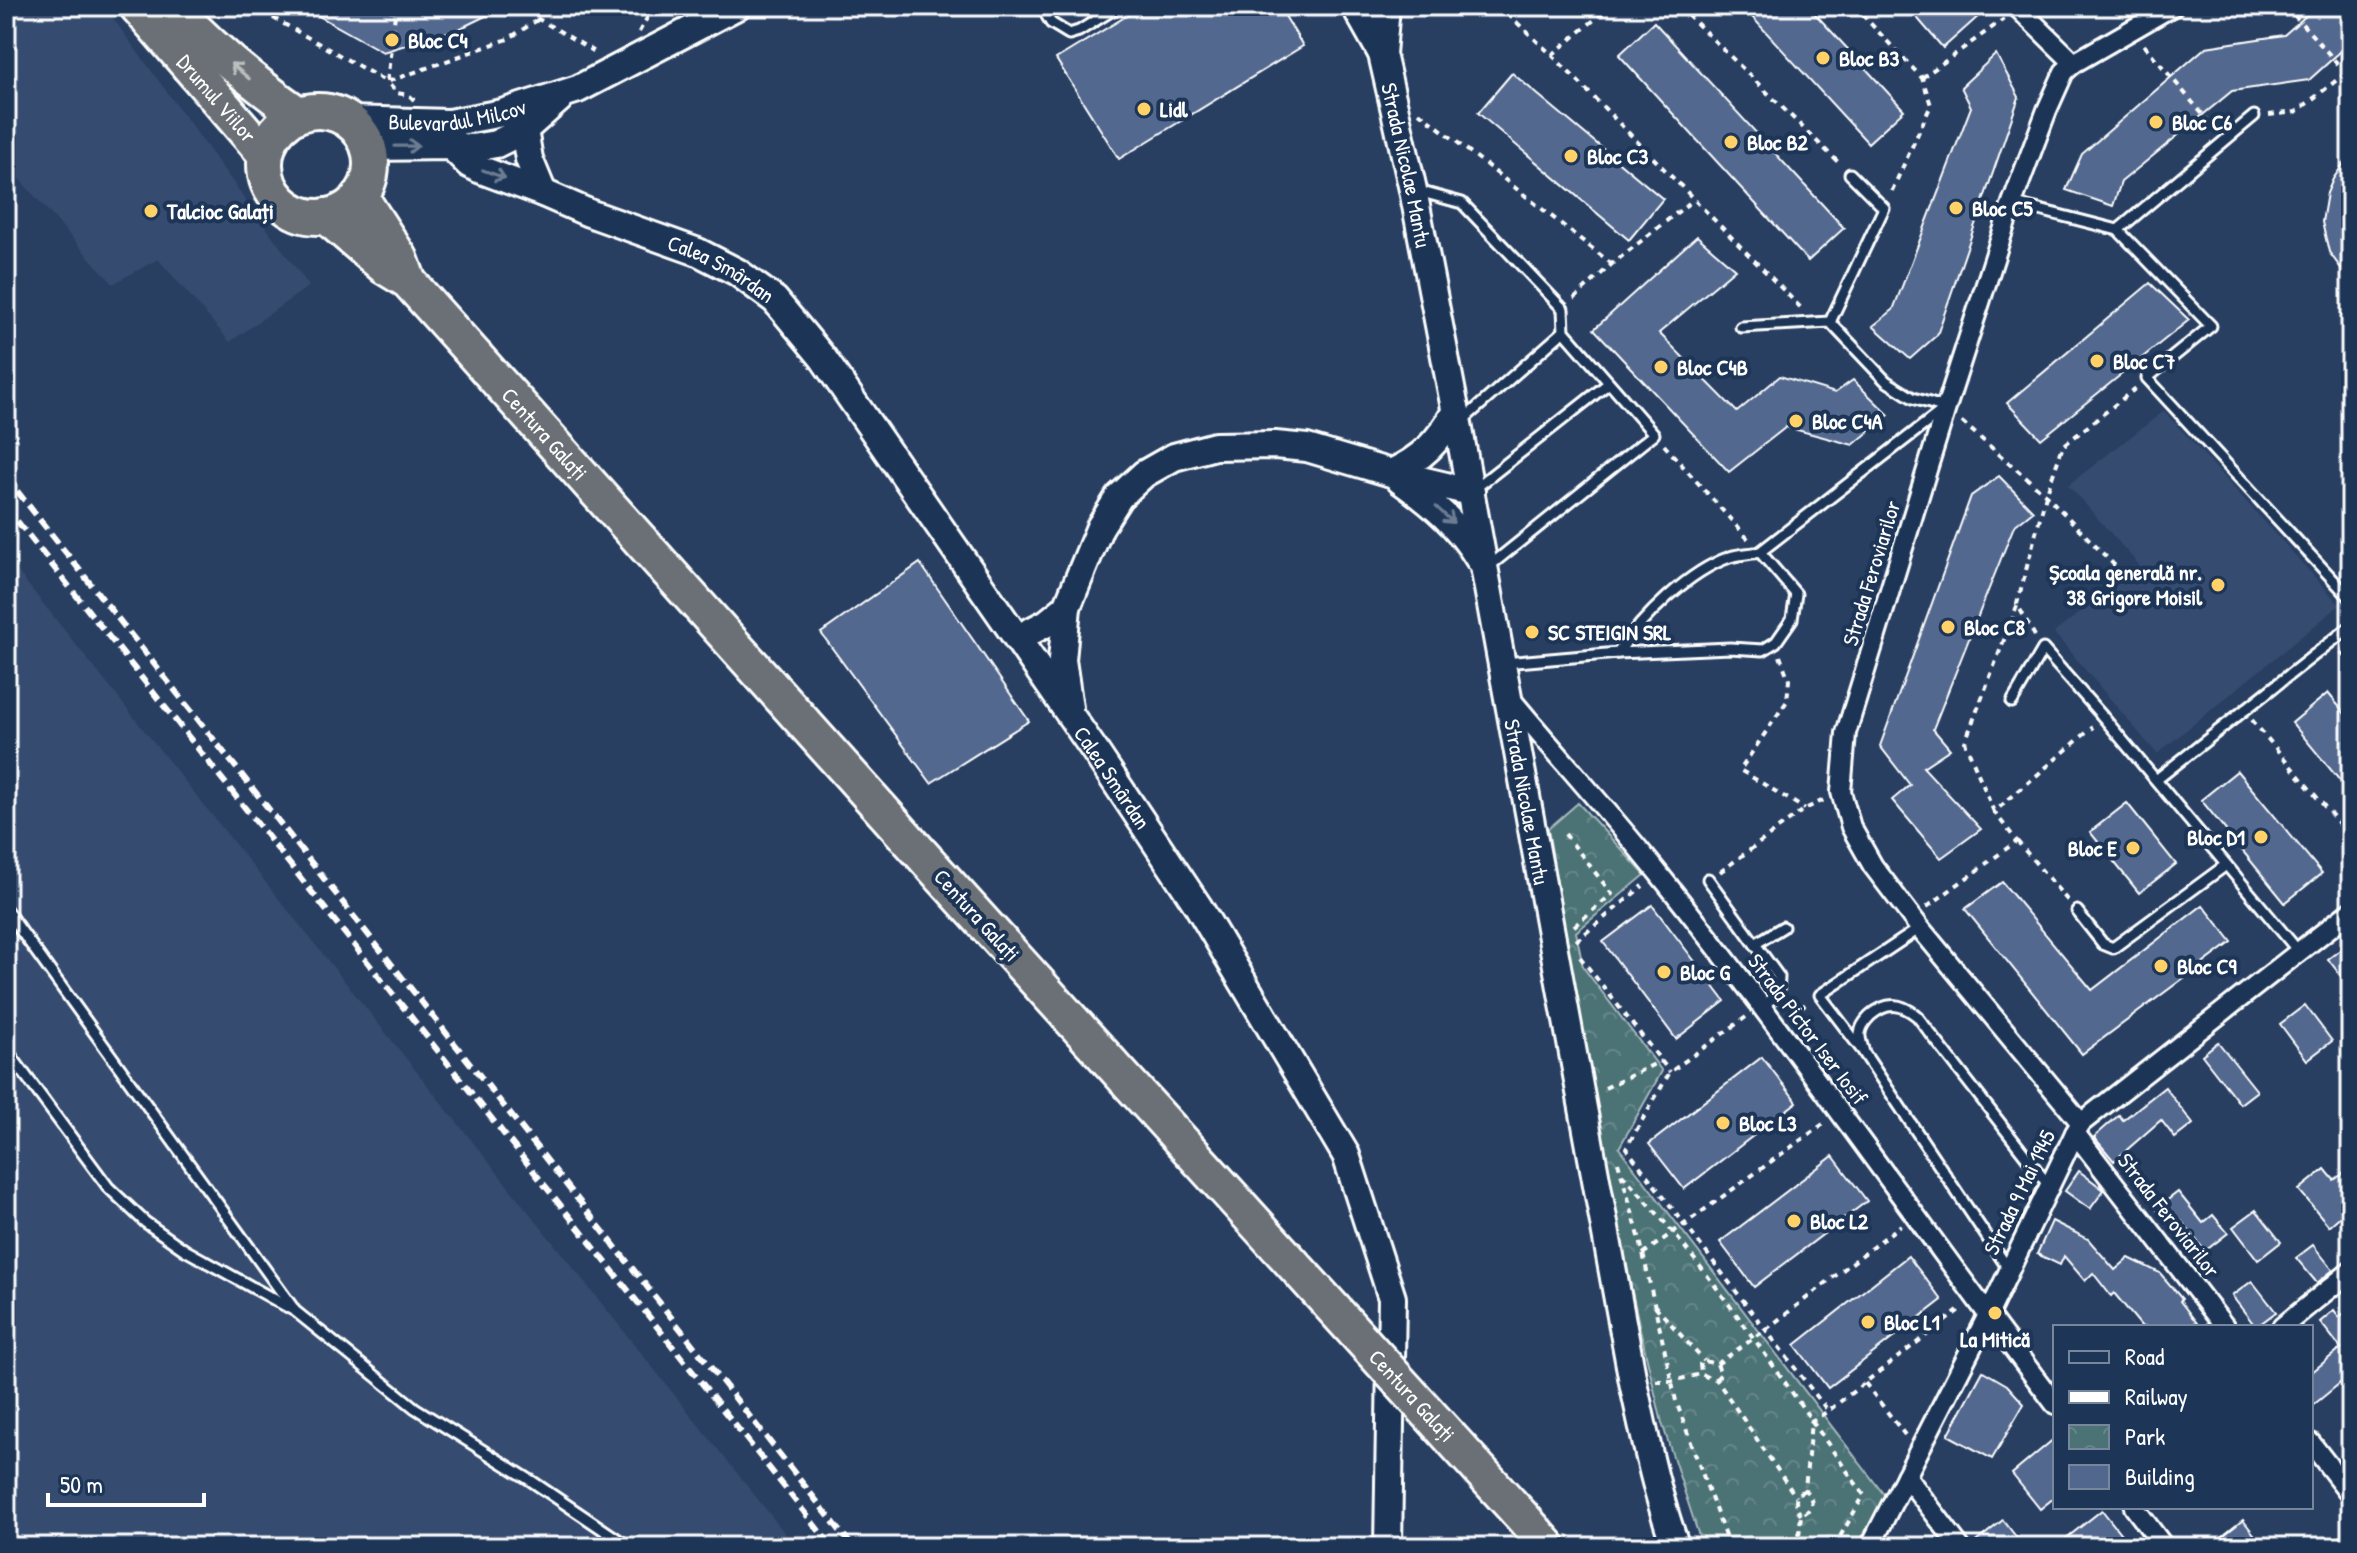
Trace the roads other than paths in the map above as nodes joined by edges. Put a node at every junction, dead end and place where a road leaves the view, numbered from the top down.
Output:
1 (137, 6) edge
2 (172, 6) edge
3 (737, 6) edge
4 (1041, 6) edge
5 (1119, 6) edge
6 (1355, 6) edge
7 (1386, 6) edge
8 (2173, 6) edge
9 (2017, 7) edge
10 (1382, 54) junction
11 (2074, 63) junction
12 (565, 94) junction
13 (502, 113) junction
14 (298, 114) junction
15 (2254, 116) road end
16 (348, 120) junction
17 (524, 130) junction
18 (449, 138) junction
19 (368, 147) junction
20 (265, 154) junction
21 (1850, 174) road end
22 (1413, 190) junction
23 (543, 193) junction
24 (360, 196) junction
25 (2012, 203) junction
26 (326, 216) junction
27 (2118, 230) junction
28 (408, 281) junction
29 (1830, 322) junction
30 (1741, 327) dead end
31 (1564, 331) junction
32 (1609, 383) junction
33 (1946, 408) junction
34 (1457, 418) junction
35 (1391, 473) junction
36 (1471, 492) junction
37 (1760, 552) junction
38 (1485, 570) junction
39 (2351, 599) edge
40 (1067, 607) junction
41 (2351, 626) edge
42 (1018, 638) junction
43 (1618, 653) junction
44 (1502, 663) junction
45 (1508, 696) junction
46 (2012, 702) dead end
47 (1071, 716) junction
48 (2156, 780) junction
49 (2226, 865) junction
50 (1708, 879) road end
51 (6, 910) edge
52 (2077, 911) road end
53 (2351, 911) edge
54 (1916, 923) junction
55 (1783, 927) dead end
56 (1755, 944) junction
57 (2299, 952) junction
58 (1761, 1006) junction
59 (6, 1049) edge
60 (1864, 1053) junction
61 (2078, 1128) junction
62 (2049, 1186) junction
63 (2009, 1270) junction
64 (2351, 1271) edge
65 (295, 1311) junction
66 (1988, 1315) junction
67 (2224, 1325) edge
68 (2284, 1325) edge
69 (2053, 1401) edge
70 (2313, 1446) edge
71 (1906, 1476) junction
72 (2351, 1495) edge
73 (2136, 1509) edge
74 (629, 1547) edge
75 (1388, 1547) edge
76 (1549, 1547) edge
77 (1676, 1547) edge
78 (1870, 1547) edge
79 (1960, 1547) edge
80 (2164, 1547) edge

1 - 20 highway, Drumul Viilor
14 -> 2 highway, Drumul Viilor
3 - 12 street, Bulevardul Milcov
4 - 5 lane
6 - 10 street, Strada Nicolae Mantu
7 - 10 street, Strada Nicolae Mantu
8 - 11 street
9 - 11 street
10 - 22 street, Strada Nicolae Mantu
11 - 25 street, Strada Feroviarilor
12 - 13 street, Bulevardul Milcov
12 - 17 street, Bulevardul Milcov
13 - 17 street
13 - 18 street, Bulevardul Milcov
14 - 16 highway
14 - 20 highway
15 - 27 lane
16 - 18 street, Bulevardul Milcov
16 - 19 highway
17 - 18 street, Bulevardul Milcov
17 - 23 street
19 -> 18 street, Bulevardul Milcov
18 -> 23 street, Calea Smârdan
19 - 24 highway
20 - 26 highway
21 - 29 lane
22 - 31 lane
22 - 34 street, Strada Nicolae Mantu
23 - 42 street, Calea Smârdan
24 - 26 highway
24 - 28 highway, Centura Galați
25 - 27 lane
25 - 33 street, Strada Feroviarilor
26 - 28 highway, Centura Galați
27 - 39 lane
28 - 76 highway, Centura Galați, bridge
29 - 30 lane
29 - 33 lane
31 - 32 lane
31 - 34 lane
32 - 36 lane
32 - 38 lane
33 - 37 lane
33 - 54 street, Strada Feroviarilor
34 - 35 street
34 - 36 street, Strada Nicolae Mantu
35 - 36 street
35 -> 38 street
35 - 40 street
36 - 38 street, Strada Nicolae Mantu
37 - 43 lane
37 - 43 lane
38 - 44 street, Strada Nicolae Mantu
40 - 42 street
40 - 47 street
41 - 48 lane
42 - 47 street, Calea Smârdan
43 - 44 lane
44 - 45 street, Strada Nicolae Mantu
45 - 58 street, Strada Pictor Iser Iosif
45 - 77 street, Strada Nicolae Mantu
46 - 48 lane
47 - 75 street, Calea Smârdan
48 - 49 lane
49 - 52 lane
49 - 57 lane
50 - 56 lane
51 - 65 lane
53 - 57 street, Strada 9 Mai 1945
54 - 60 lane
54 - 61 street, Strada Feroviarilor
55 - 56 lane
56 - 58 lane
57 - 61 street, Strada 9 Mai 1945
58 - 66 street, Strada Pictor Iser Iosif
59 - 65 lane
60 - 62 lane
60 - 63 lane
61 - 62 street, Strada 9 Mai 1945
61 - 67 street, Strada Feroviarilor
62 - 63 street, Strada 9 Mai 1945
63 - 66 street, Strada 9 Mai 1945
64 - 68 street
65 - 74 lane
66 - 69 street, Strada Pictor Iser Iosif
66 - 71 street, Strada 9 Mai 1945
70 - 72 street
71 - 78 street, Strada 9 Mai 1945
71 - 79 street
73 - 80 street

